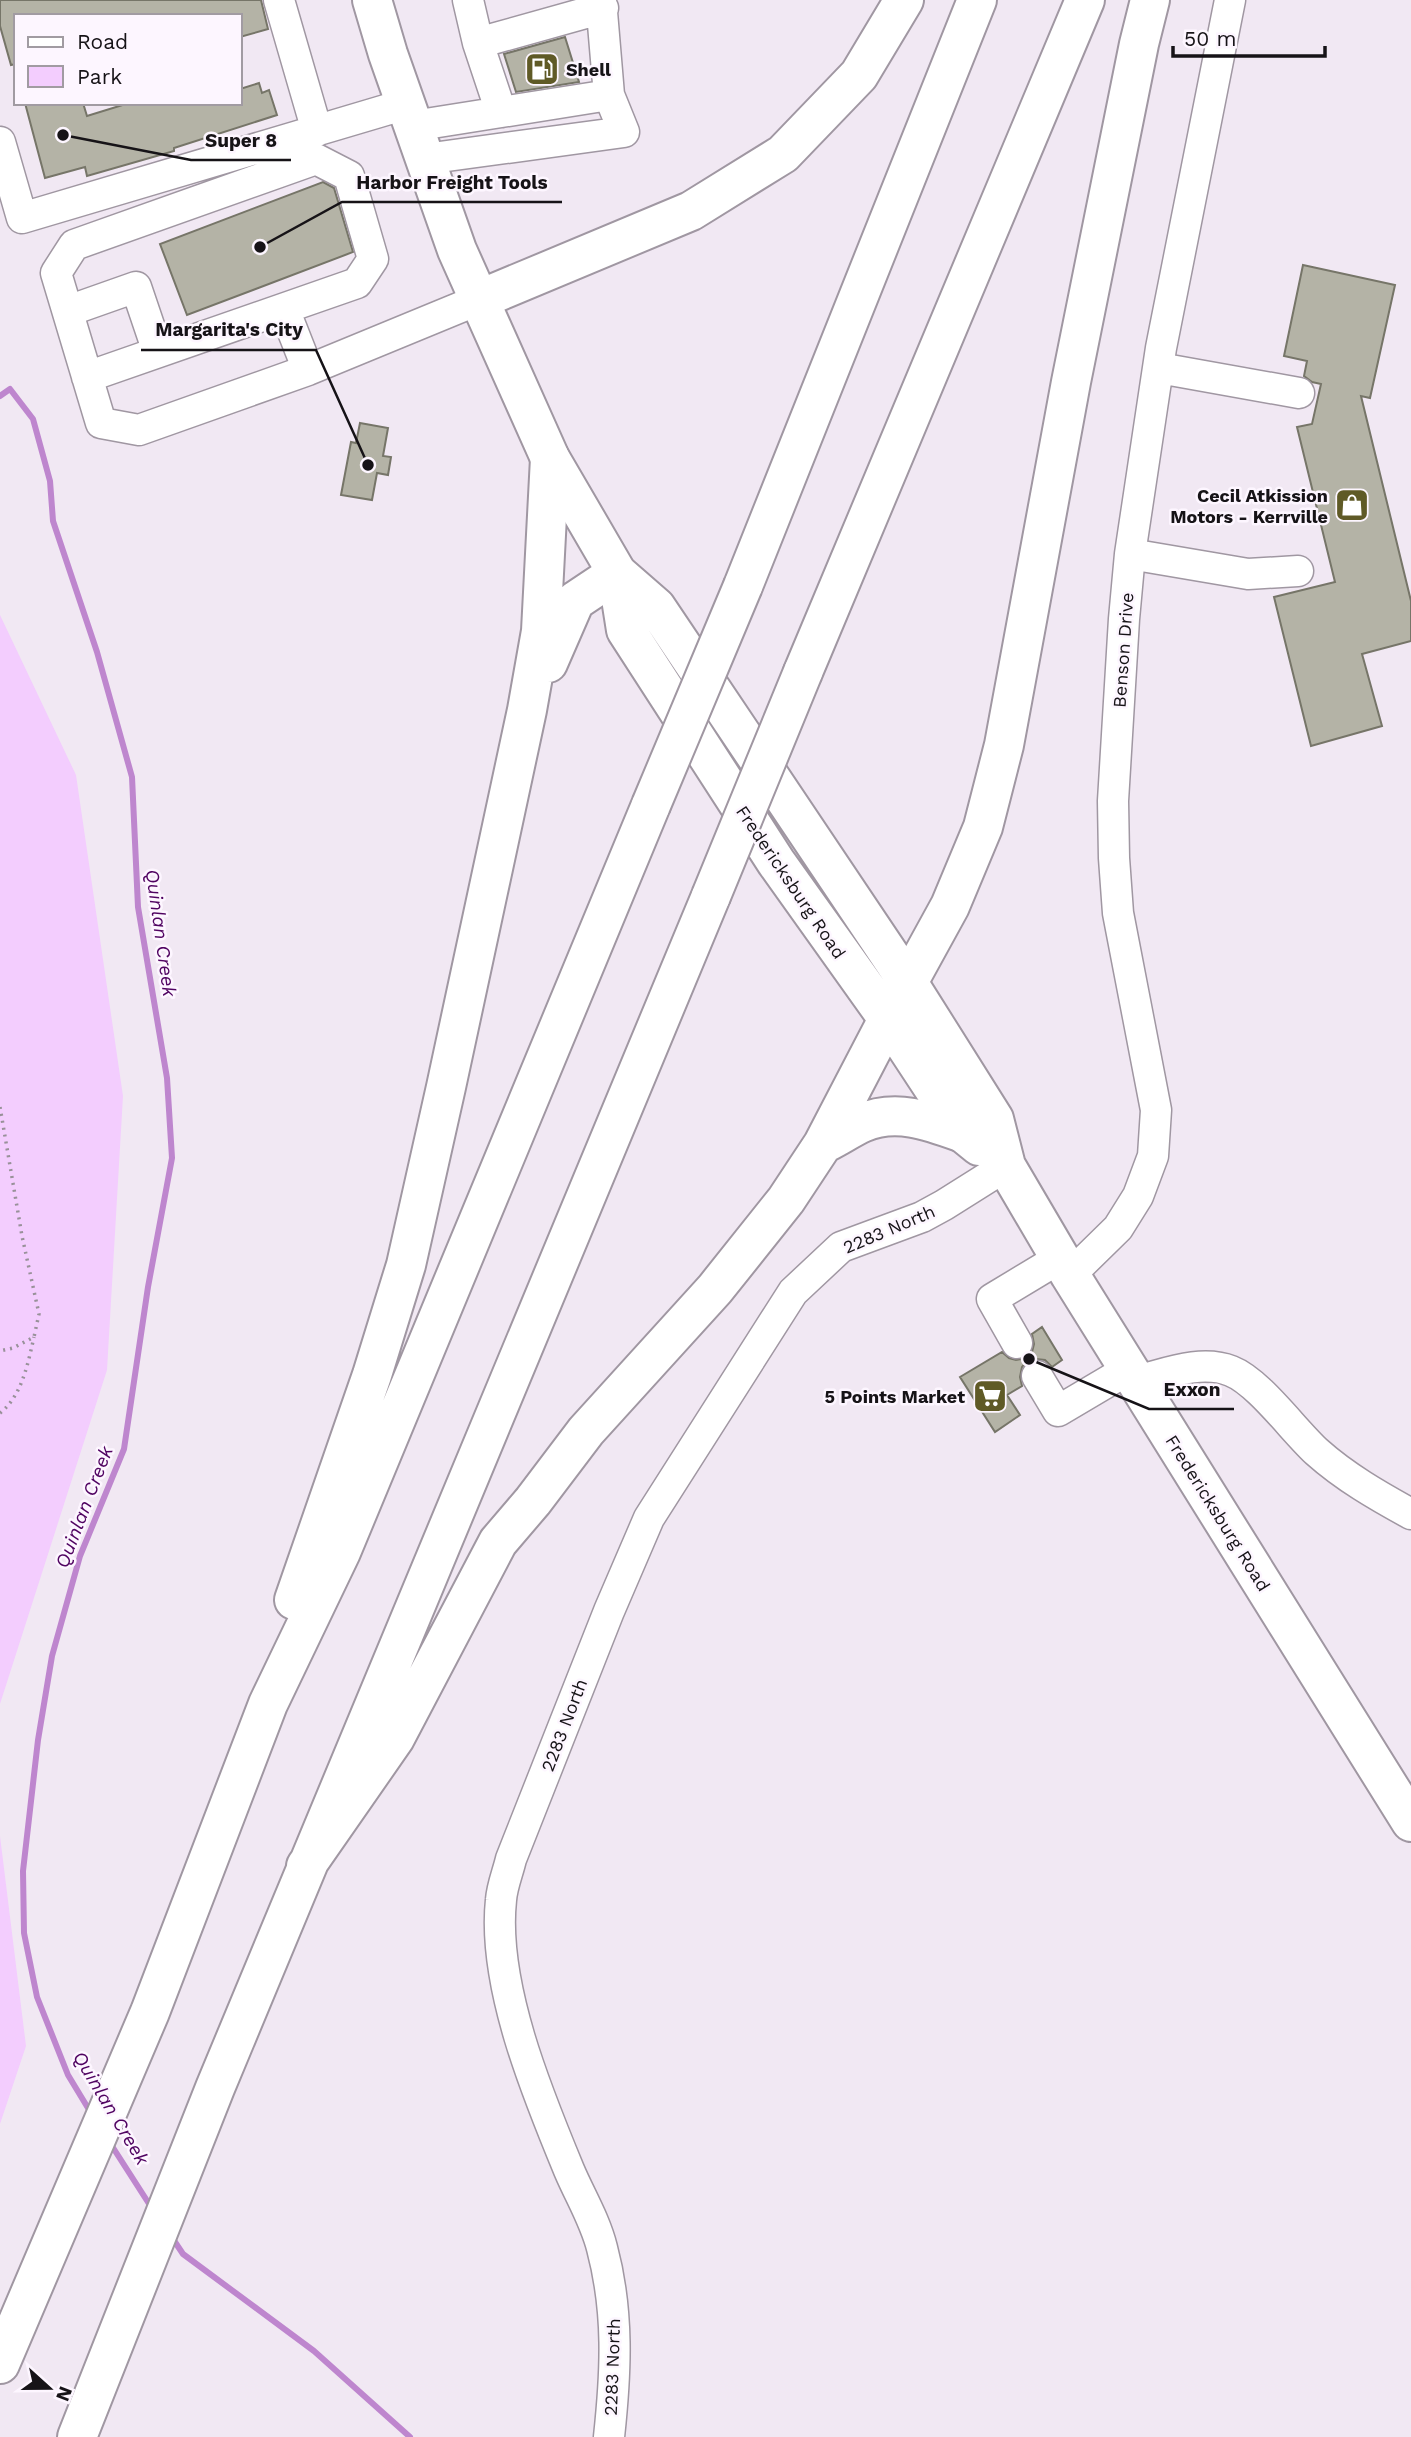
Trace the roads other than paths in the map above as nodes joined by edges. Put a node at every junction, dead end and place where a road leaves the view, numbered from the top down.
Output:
1 (279, 0) edge
2 (372, 0) edge
3 (468, 0) edge
4 (904, 0) edge
5 (977, 0) edge
6 (1085, 0) edge
7 (1150, 0) edge
8 (1230, 0) edge
9 (602, 4) edge
10 (478, 43) junction
11 (608, 95) junction
12 (501, 112) junction
13 (415, 130) junction
14 (317, 131) junction
15 (0, 142) edge
16 (478, 300) junction
17 (284, 309) junction
18 (68, 311) junction
19 (158, 352) junction
20 (1158, 368) junction
21 (308, 370) junction
22 (87, 377) junction
23 (1299, 393) dead end
24 (550, 458) junction
25 (1130, 554) junction
26 (1298, 571) dead end
27 (617, 573) junction
28 (527, 710) junction
29 (909, 984) junction
30 (888, 1019) junction
31 (963, 1133) junction
32 (823, 1144) junction
33 (1006, 1166) junction
34 (1065, 1267) junction
35 (1017, 1343) dead end
36 (1132, 1375) junction
37 (1037, 1376) dead end
38 (1411, 1514) edge
39 (268, 1704) junction
40 (1411, 1822) edge
41 (306, 1866) junction
42 (0, 2364) edge
43 (76, 2437) edge
44 (609, 2437) edge

1 - 14 street
2 - 13 main road, Fredericksburg Road
3 - 10 street
4 - 16 main road
5 - 39 main road, bridge
6 - 41 main road, bridge
7 - 29 main road
8 - 20 street, Benson Drive
9 - 10 street
9 - 11 street
10 - 12 street
11 - 12 street
11 - 13 street
12 - 13 street
13 - 14 street
13 - 16 main road, Fredericksburg Road
14 - 15 street
16 - 21 street
16 - 24 main road, Fredericksburg Road
17 - 18 street
17 - 19 street
17 - 21 street
18 - 19 street
18 - 22 street
19 - 22 street
20 - 23 street
20 - 25 street, Benson Drive
21 - 22 street
24 - 27 main road, Fredericksburg Road
24 - 28 main road
25 - 26 street
25 - 34 street, Benson Drive
27 - 28 main road
27 - 29 main road, Fredericksburg Road
27 - 30 main road, Fredericksburg Road
28 - 39 main road
29 - 30 main road
29 - 33 main road, Fredericksburg Road
30 - 31 main road, Fredericksburg Road
30 - 32 main road
31 - 32 main road
31 - 33 main road, Fredericksburg Road
32 - 41 main road
33 - 34 main road, Fredericksburg Road
33 - 44 street, 2283 North
34 - 35 street, Benson Drive
34 - 36 main road, Fredericksburg Road
36 - 37 street
36 - 38 street
36 - 40 main road, Fredericksburg Road
39 - 42 main road
41 - 43 main road

